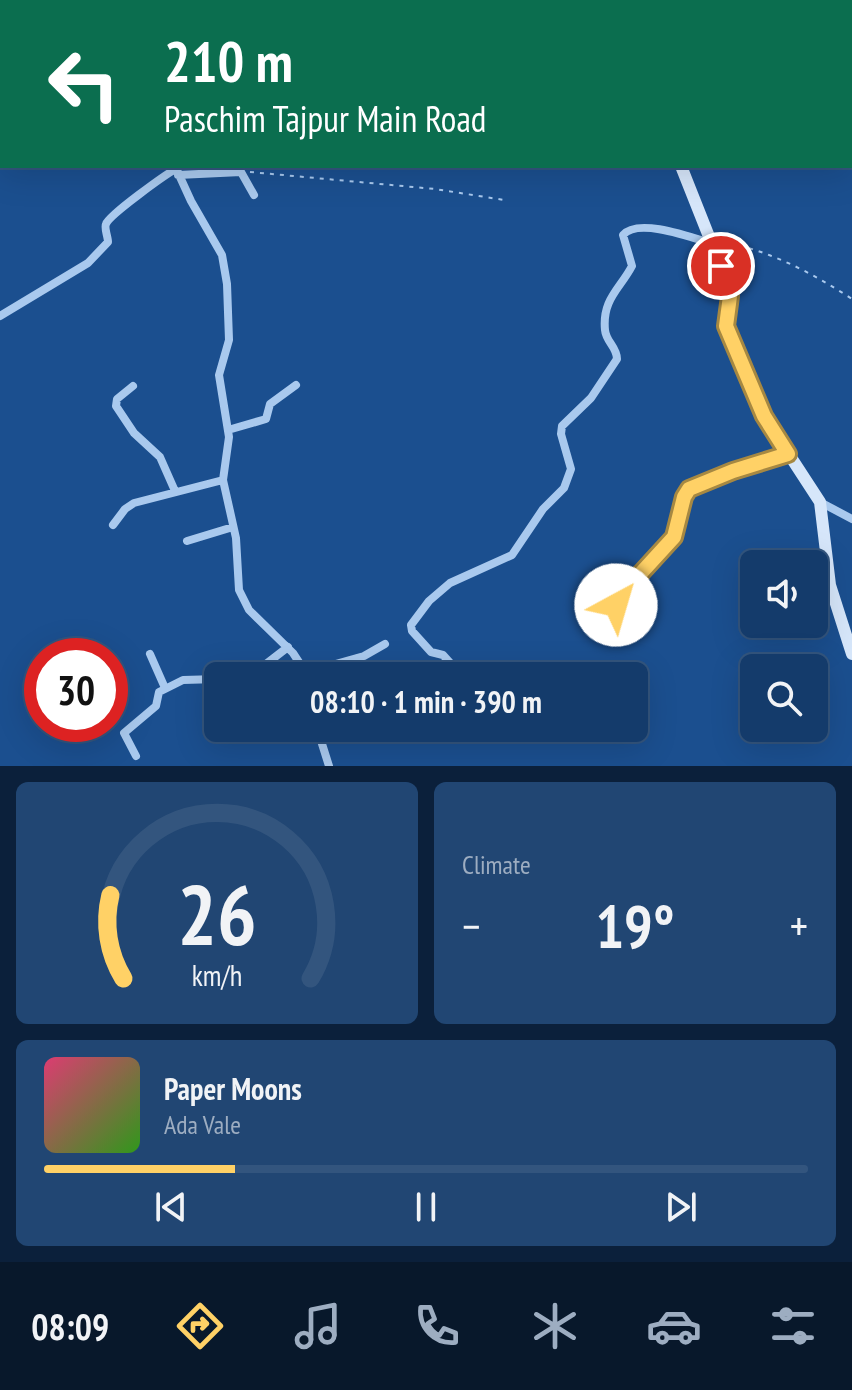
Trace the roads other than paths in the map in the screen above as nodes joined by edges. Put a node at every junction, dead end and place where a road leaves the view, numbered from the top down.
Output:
1 (682, 168) edge
2 (176, 170) edge
3 (254, 195) dead end
4 (712, 242) junction
5 (0, 316) edge
6 (296, 385) dead end
7 (133, 386) dead end
8 (228, 430) junction
9 (788, 454) junction
10 (223, 480) junction
11 (175, 491) junction
12 (820, 502) junction
13 (852, 519) edge
14 (113, 525) dead end
15 (233, 527) junction
16 (187, 541) dead end
17 (631, 634) dead end
18 (385, 644) dead end
19 (288, 647) junction
20 (150, 654) dead end
21 (852, 654) edge
22 (269, 662) edge
23 (299, 662) edge
24 (345, 662) edge
25 (449, 662) edge
26 (204, 679) edge
27 (165, 688) junction
28 (321, 742) edge
29 (136, 756) dead end
30 (329, 766) edge

1 - 4 street
2 - 3 street
2 - 5 street
2 - 8 street
4 - 9 street
4 - 25 street
6 - 8 street
7 - 11 street
8 - 10 street
9 - 12 street
9 - 17 street
10 - 11 street
10 - 15 street
11 - 14 street
12 - 13 street
12 - 21 street
15 - 16 street
15 - 19 street
18 - 24 street
19 - 22 street
19 - 23 street
20 - 27 street
26 - 27 street
27 - 29 street
28 - 30 street

